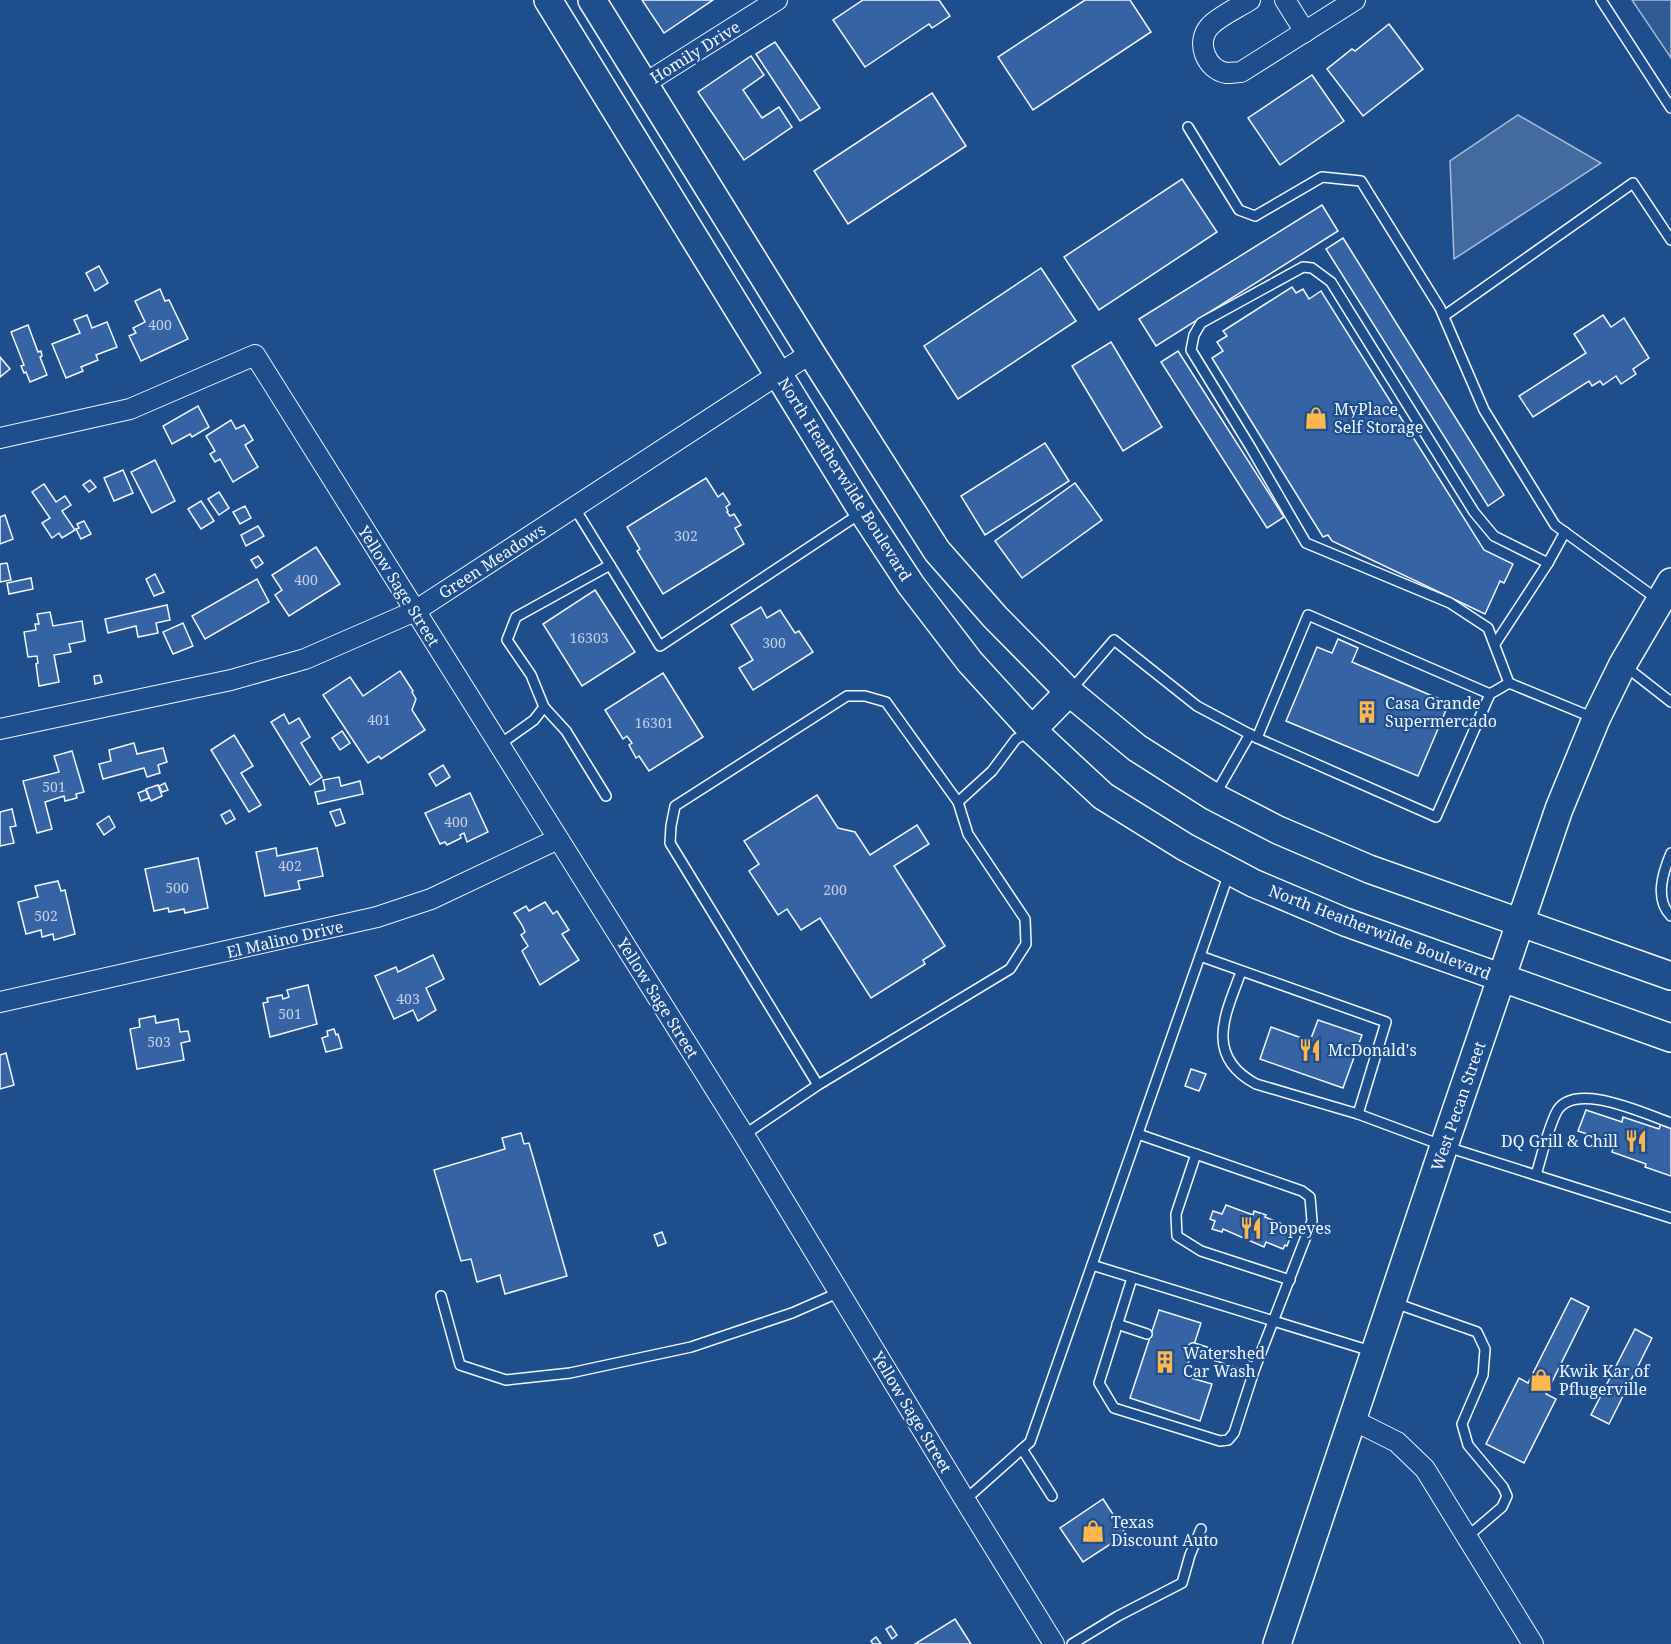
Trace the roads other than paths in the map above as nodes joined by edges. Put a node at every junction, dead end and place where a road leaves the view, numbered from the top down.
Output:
1 (548, 0) edge
2 (592, 0) edge
3 (777, 0) edge
4 (1250, 0) edge
5 (1285, 0) edge
6 (1355, 0) edge
7 (1601, 0) edge
8 (1305, 32) junction
9 (644, 84) junction
10 (1671, 108) edge
11 (1188, 127) dead end
12 (1671, 240) edge
13 (1444, 316) junction
14 (811, 353) junction
15 (780, 375) junction
16 (0, 438) edge
17 (574, 507) junction
18 (862, 512) junction
19 (1565, 532) junction
20 (1548, 563) junction
21 (610, 565) junction
22 (1665, 592) edge
23 (415, 611) junction
24 (1495, 644) junction
25 (1623, 664) junction
26 (1509, 683) junction
27 (1069, 692) junction
28 (1490, 694) junction
29 (1671, 702) edge
30 (544, 707) junction
31 (1596, 719) junction
32 (0, 729) edge
33 (1032, 730) junction
34 (1254, 736) junction
35 (499, 746) junction
36 (606, 796) dead end
37 (1214, 797) junction
38 (958, 802) junction
39 (558, 839) junction
40 (1671, 853) edge
41 (1230, 871) junction
42 (1671, 916) edge
43 (1521, 924) junction
44 (1200, 956) junction
45 (1241, 972) junction
46 (1671, 976) edge
47 (1502, 980) junction
48 (0, 1002) edge
49 (1671, 1038) edge
50 (818, 1085) junction
51 (1358, 1114) junction
52 (1671, 1123) edge
53 (1138, 1134) junction
54 (744, 1135) junction
55 (1444, 1146) junction
56 (1196, 1154) junction
57 (1536, 1175) junction
58 (1671, 1218) edge
59 (1092, 1265) junction
60 (1132, 1278) junction
61 (1290, 1280) junction
62 (840, 1292) junction
63 (441, 1296) dead end
64 (1392, 1302) junction
65 (1274, 1321) junction
66 (1118, 1324) junction
67 (1147, 1334) dead end
68 (1193, 1348) dead end
69 (1375, 1353) junction
70 (1256, 1368) junction
71 (1353, 1420) junction
72 (1022, 1449) junction
73 (1052, 1496) dead end
74 (964, 1500) junction
75 (1201, 1529) dead end
76 (1467, 1537) junction
77 (1054, 1644) edge
78 (1072, 1644) edge
79 (1277, 1644) edge
80 (1533, 1644) edge

1 - 15 main road, North Heatherwilde Boulevard
2 - 9 main road
3 - 9 street, Homily Drive
4 - 8 street
5 - 8 street
6 - 8 street
7 - 10 lane
9 - 14 main road
11 - 13 lane
12 - 13 lane
13 - 19 lane
14 - 15 street, Green Meadows
14 - 27 main road
15 - 17 street, Green Meadows
15 - 18 main road, North Heatherwilde Boulevard
16 - 23 street, Yellow Sage Street
17 - 21 lane
17 - 23 street, Green Meadows
18 - 21 lane
18 - 33 main road, North Heatherwilde Boulevard
19 - 20 lane
19 - 22 lane
20 - 24 lane
20 - 24 lane
21 - 30 lane
22 - 25 main road, West Pecan Street
23 - 32 street, Green Meadows
23 - 35 street, Yellow Sage Street
24 - 26 lane
25 - 29 lane
25 - 31 main road, West Pecan Street
26 - 28 lane
26 - 31 lane
27 - 33 main road
27 - 34 lane
27 - 37 main road
28 - 34 lane
28 - 34 lane
30 - 35 lane
30 - 36 lane
31 - 43 main road, West Pecan Street
33 - 38 lane
33 - 41 main road, North Heatherwilde Boulevard
34 - 37 lane
35 - 39 street, Yellow Sage Street
37 - 43 main road
38 - 50 lane
38 - 50 lane
39 - 48 street, El Malino Drive
39 - 54 street, Yellow Sage Street
40 - 42 lane
41 - 44 lane
41 - 47 main road, North Heatherwilde Boulevard
43 - 46 main road
43 - 47 main road, West Pecan Street
44 - 45 lane
44 - 53 lane
45 - 51 lane
45 - 51 lane
47 - 49 main road, North Heatherwilde Boulevard
47 - 55 main road, West Pecan Street
50 - 54 lane
51 - 55 lane
52 - 57 lane
53 - 56 lane
53 - 59 lane
54 - 62 street, Yellow Sage Street
55 - 57 lane
55 - 64 main road, West Pecan Street
56 - 61 lane
56 - 61 lane
57 - 58 lane
59 - 60 lane
59 - 72 lane
60 - 65 lane
60 - 66 lane
61 - 65 lane
62 - 63 lane
62 - 74 street, Yellow Sage Street
64 - 69 main road, West Pecan Street
64 - 76 lane
65 - 69 lane
65 - 70 lane
66 - 67 lane
66 - 70 lane
68 - 70 lane
69 - 71 main road, West Pecan Street
71 - 76 street
71 - 79 main road, West Pecan Street
72 - 73 lane
72 - 74 lane
74 - 77 street, Yellow Sage Street
75 - 78 lane
76 - 80 street

